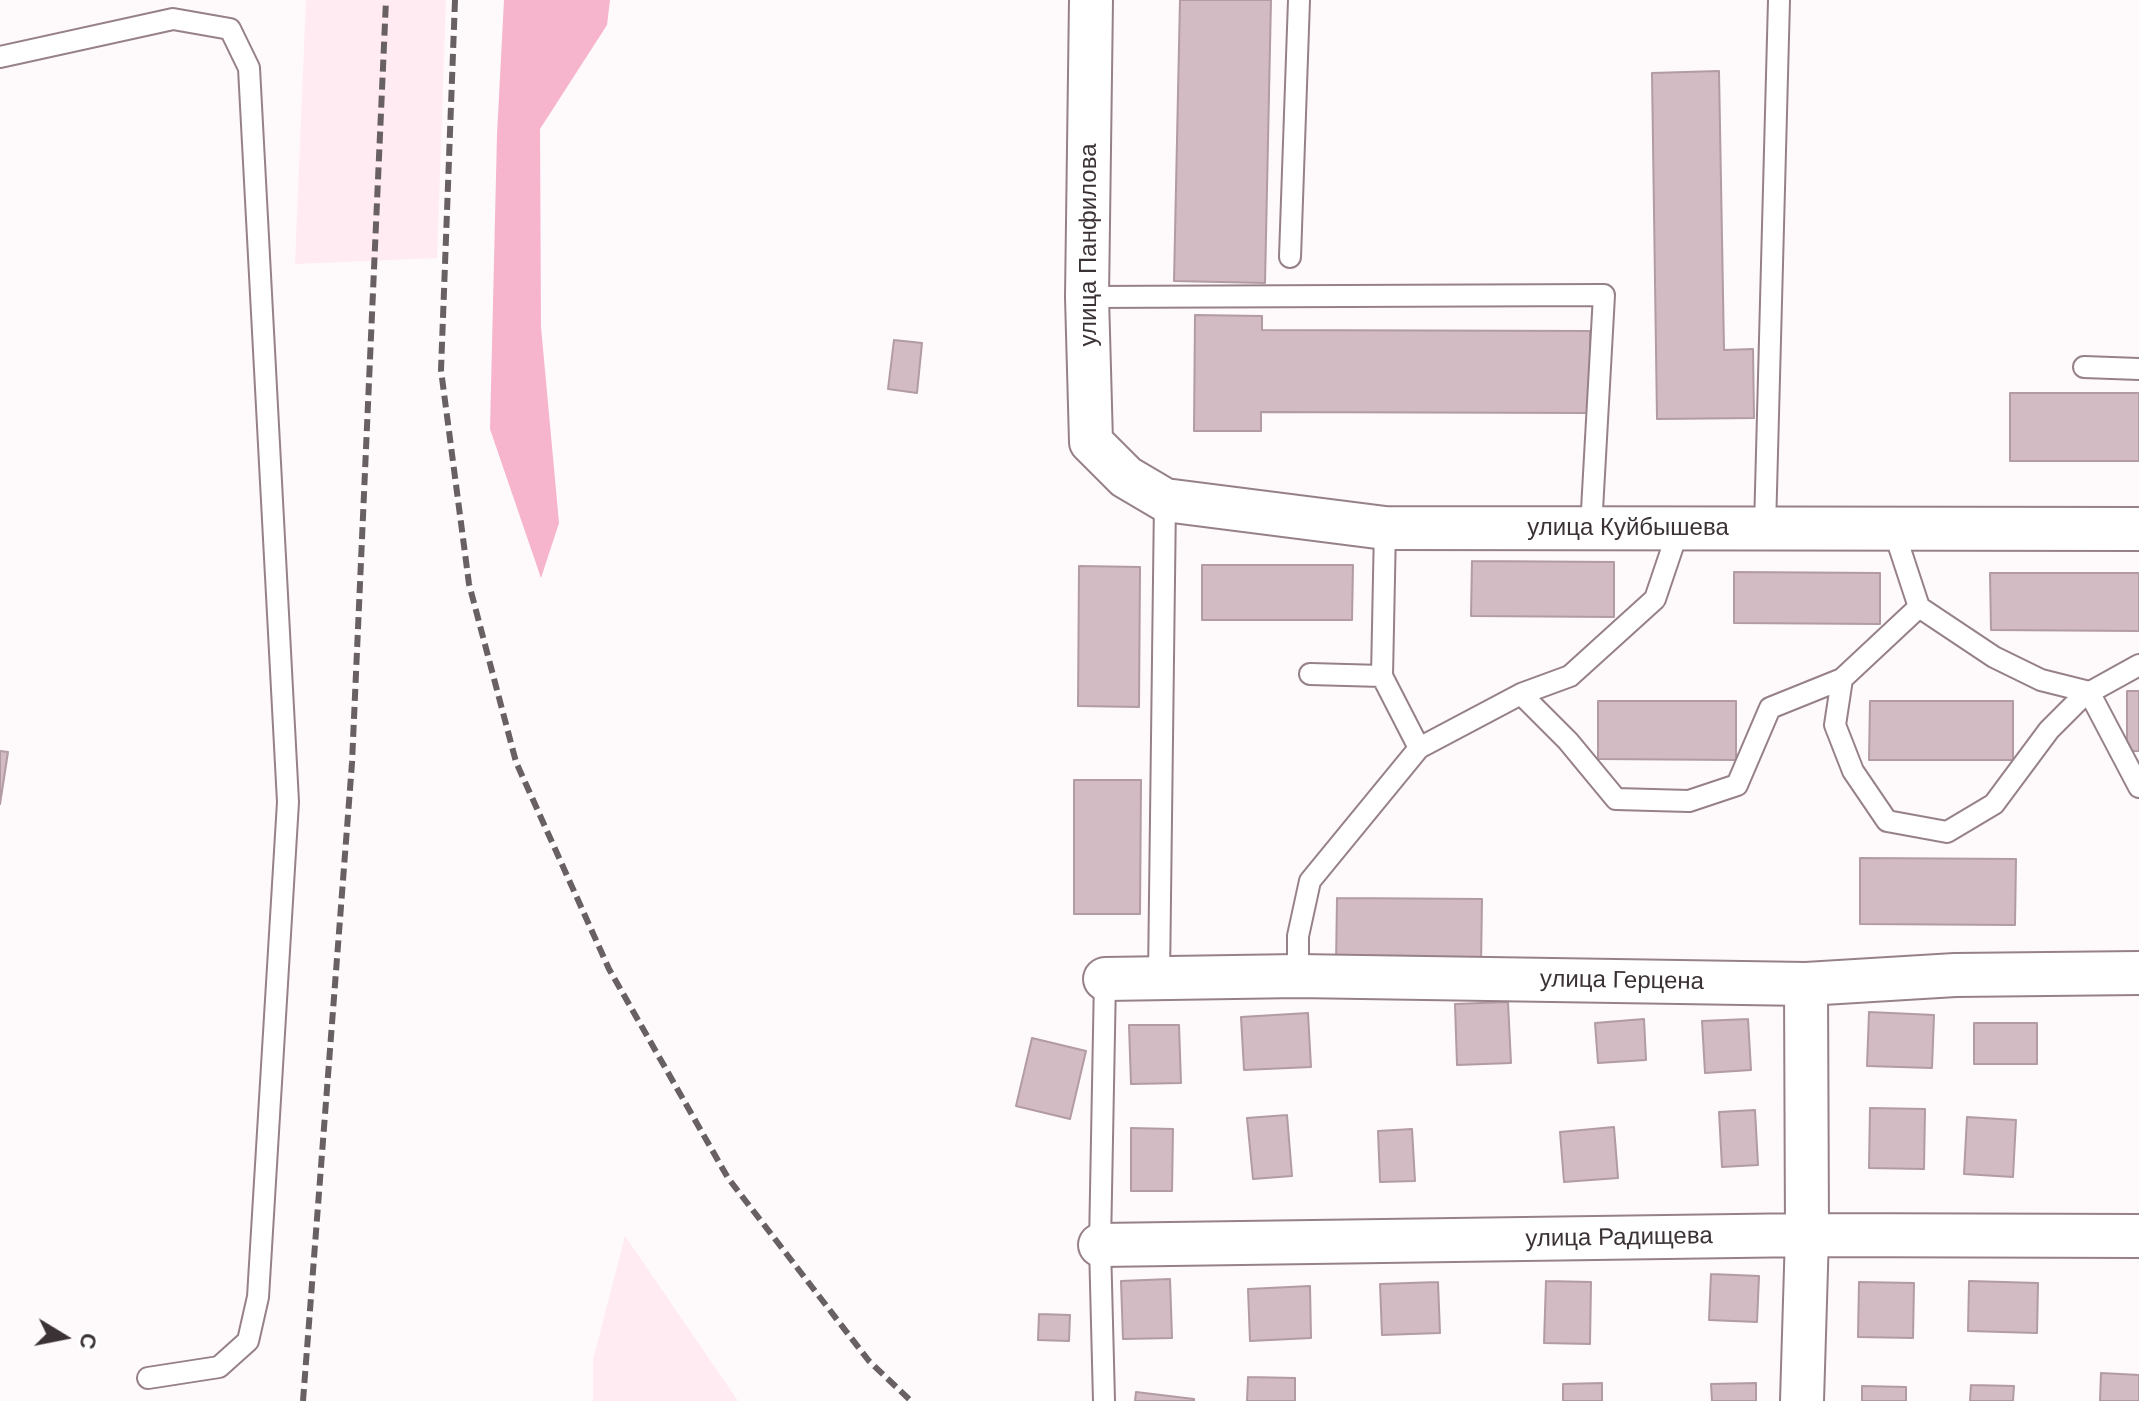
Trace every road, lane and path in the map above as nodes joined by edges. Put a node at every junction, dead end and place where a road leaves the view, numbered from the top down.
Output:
1 (1091, 0) edge
2 (1299, 0) edge
3 (1779, 0) edge
4 (0, 57) edge
5 (1290, 257) dead end
6 (1087, 297) junction
7 (2084, 367) dead end
8 (2139, 369) edge
9 (1126, 477) joint
10 (1165, 500) junction
11 (1385, 528) junction
12 (1591, 528) junction
13 (1679, 528) junction
14 (1765, 528) junction
15 (1893, 528) junction
16 (2139, 529) edge
17 (1919, 607) junction
18 (2139, 665) edge
19 (1310, 674) dead end
20 (1382, 676) junction
21 (1842, 679) junction
22 (2089, 692) junction
23 (1521, 694) junction
24 (1419, 748) junction
25 (2139, 787) edge
26 (2139, 973) edge
27 (1298, 976) junction
28 (1159, 977) junction
29 (1105, 979) joint
30 (1806, 984) junction
31 (1807, 1235) junction
32 (2139, 1236) edge
33 (1100, 1245) junction
34 (148, 1378) dead end
35 (1104, 1401) edge
36 (1802, 1401) edge

1 - 6 street, улица Панфилова
2 - 5 lane
3 - 14 lane
4 - 34 lane
6 - 9 street, улица Панфилова
6 - 12 lane
7 - 8 lane
9 - 10 street, улица Куйбышева
10 - 11 street, улица Куйбышева
10 - 28 lane
11 - 12 street, улица Куйбышева
11 - 20 lane
12 - 13 street, улица Куйбышева
13 - 14 street, улица Куйбышева
13 - 23 lane
14 - 15 street, улица Куйбышева
15 - 16 street, улица Куйбышева
15 - 17 lane
17 - 21 lane
17 - 22 lane
18 - 22 lane
19 - 20 lane
20 - 24 lane
21 - 22 lane
21 - 23 lane
22 - 25 lane
23 - 24 lane
24 - 27 lane
26 - 30 street, улица Герцена
27 - 28 street, улица Герцена
27 - 30 street, улица Герцена
28 - 29 street, улица Герцена
29 - 33 lane
30 - 31 street
31 - 32 street, улица Радищева
31 - 33 street, улица Радищева
31 - 36 street
33 - 35 lane

